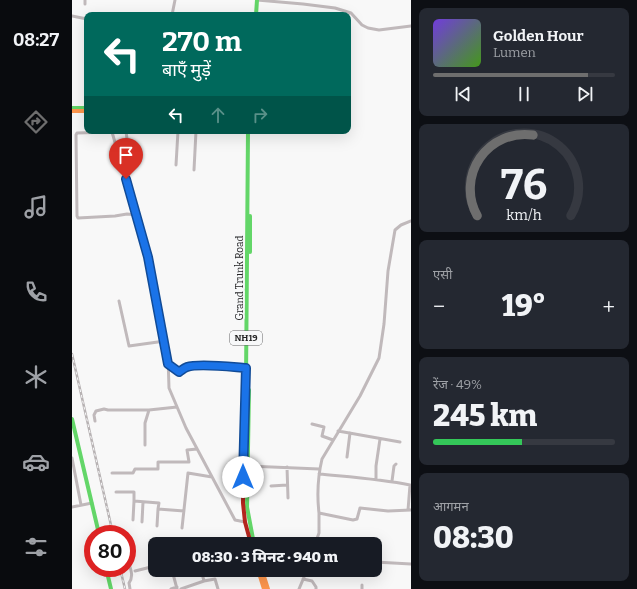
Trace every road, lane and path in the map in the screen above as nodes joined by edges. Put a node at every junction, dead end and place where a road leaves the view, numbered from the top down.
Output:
1 (175, 0) edge
2 (256, 0) edge
3 (314, 0) edge
4 (314, 5) junction
5 (173, 12) edge
6 (255, 12) edge
7 (348, 12) edge
8 (351, 13) edge
9 (72, 16) edge
10 (84, 18) edge
11 (411, 26) edge
12 (84, 109) edge
13 (72, 111) edge
14 (84, 112) edge
15 (84, 132) edge
16 (113, 134) edge
17 (126, 134) edge
18 (178, 134) edge
19 (196, 134) edge
20 (249, 134) edge
21 (249, 134) edge
22 (128, 147) dead end
23 (176, 165) dead end
24 (194, 170) dead end
25 (137, 215) junction
26 (411, 221) edge
27 (119, 301) dead end
28 (165, 341) junction
29 (168, 364) junction
30 (246, 368) junction
31 (177, 407) junction
32 (149, 410) junction
33 (72, 419) edge
34 (95, 421) dead end
35 (312, 424) dead end
36 (338, 431) junction
37 (350, 433) junction
38 (380, 438) junction
39 (333, 440) junction
40 (400, 442) dead end
41 (145, 445) dead end
42 (197, 449) junction
43 (347, 457) dead end
44 (72, 458) edge
45 (396, 464) dead end
46 (247, 466) junction
47 (287, 467) junction
48 (319, 469) junction
49 (112, 473) dead end
50 (319, 474) junction
51 (212, 477) junction
52 (376, 479) junction
53 (392, 481) junction
54 (271, 486) dead end
55 (287, 486) junction
56 (116, 492) dead end
57 (288, 498) dead end
58 (134, 501) junction
59 (143, 502) junction
60 (92, 503) junction
61 (81, 505) junction
62 (72, 506) edge
63 (158, 509) junction
64 (409, 510) edge
65 (184, 511) junction
66 (319, 513) junction
67 (133, 520) dead end
68 (142, 522) dead end
69 (245, 522) junction
70 (97, 525) edge
71 (157, 526) dead end
72 (182, 528) dead end
73 (249, 537) edge
74 (253, 537) edge
75 (318, 537) edge
76 (382, 562) edge
77 (411, 564) edge
78 (148, 568) edge
79 (136, 571) edge
80 (108, 577) edge
81 (132, 577) edge
82 (174, 577) edge
83 (203, 577) edge
84 (260, 577) edge
85 (264, 577) edge
86 (303, 579) joint
87 (204, 581) junction
88 (177, 588) edge
89 (110, 589) edge
90 (130, 589) edge
91 (171, 589) edge
92 (181, 589) edge
93 (218, 589) edge
94 (264, 589) edge
95 (268, 589) edge
96 (299, 589) edge
97 (316, 589) edge

1 - 5 street
2 - 4 street
2 - 6 main road
3 - 4 street
4 - 7 street
8 - 11 street
9 - 10 street
12 - 13 main road
13 - 14 main road
15 - 25 street
16 - 25 street
17 - 22 street
18 - 23 street
19 - 24 street
20 - 30 main road, Grand Trunk Road / NH19
21 - 46 main road, Grand Trunk Road / NH19
25 - 28 street
26 - 36 street
27 - 28 street
28 - 29 street
29 - 30 street
29 - 31 street
30 - 69 main road, Grand Trunk Road / NH19
31 - 32 street
31 - 42 street
32 - 34 street
32 - 41 street
33 - 60 main road
35 - 39 street
36 - 37 street
36 - 39 street
37 - 38 street
37 - 43 street
38 - 40 street
38 - 52 street
39 - 48 street
42 - 49 street
42 - 51 street
44 - 61 street
45 - 53 street
46 - 47 street
46 - 74 main road, Grand Trunk Road / NH19
47 - 48 street
47 - 55 street
48 - 50 street
50 - 52 street
50 - 66 street
51 - 65 street
51 - 69 street
52 - 53 street
53 - 64 street
54 - 55 street
55 - 57 street
56 - 58 street
58 - 59 street
58 - 67 street
59 - 63 street
59 - 68 street
60 - 61 street
60 - 70 main road
61 - 62 street
63 - 65 street
63 - 71 street
64 - 66 street
65 - 72 street
66 - 75 street
69 - 73 main road, Grand Trunk Road / NH19
76 - 77 street
78 - 79 street
80 - 89 main road
81 - 90 street
82 - 88 street
83 - 87 street
84 - 94 main road
85 - 95 main road
86 - 96 street
86 - 97 street
87 - 92 street
87 - 93 street
88 - 91 street

